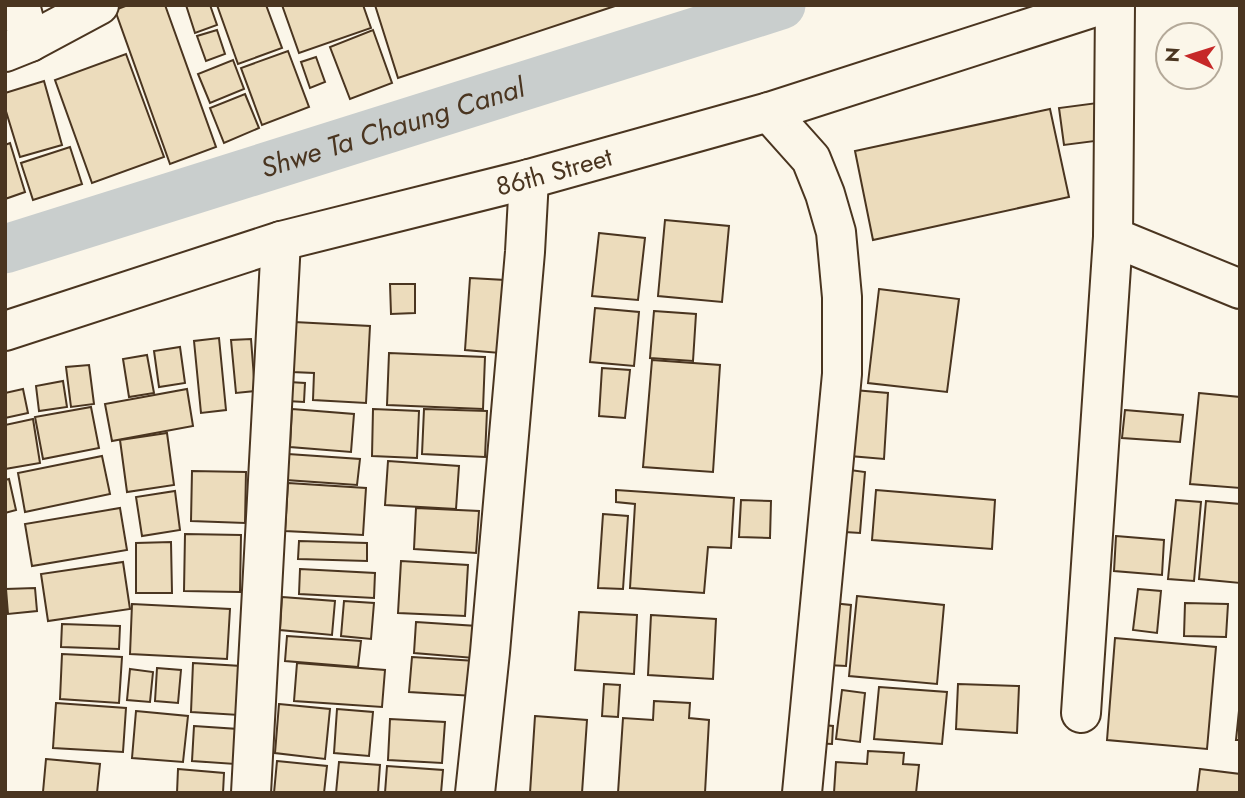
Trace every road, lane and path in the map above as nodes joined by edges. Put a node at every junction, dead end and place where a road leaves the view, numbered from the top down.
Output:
1 (20, 5) edge
2 (99, 5) edge
3 (1101, 5) edge
4 (1115, 5) edge
5 (18, 47) edge
6 (769, 112) junction
7 (528, 179) junction
8 (1113, 237) junction
9 (281, 241) junction
10 (1240, 289) edge
11 (5, 331) edge
12 (1081, 713) dead end
13 (251, 793) edge
14 (475, 793) edge
15 (802, 793) edge

1 - 5 street
2 - 5 street
3 - 6 street, 86th Street
4 - 8 street
6 - 7 street, 86th Street
6 - 15 street
7 - 9 street, 86th Street
7 - 14 street
8 - 10 street
8 - 12 street
9 - 11 street, 86th Street
9 - 13 street

